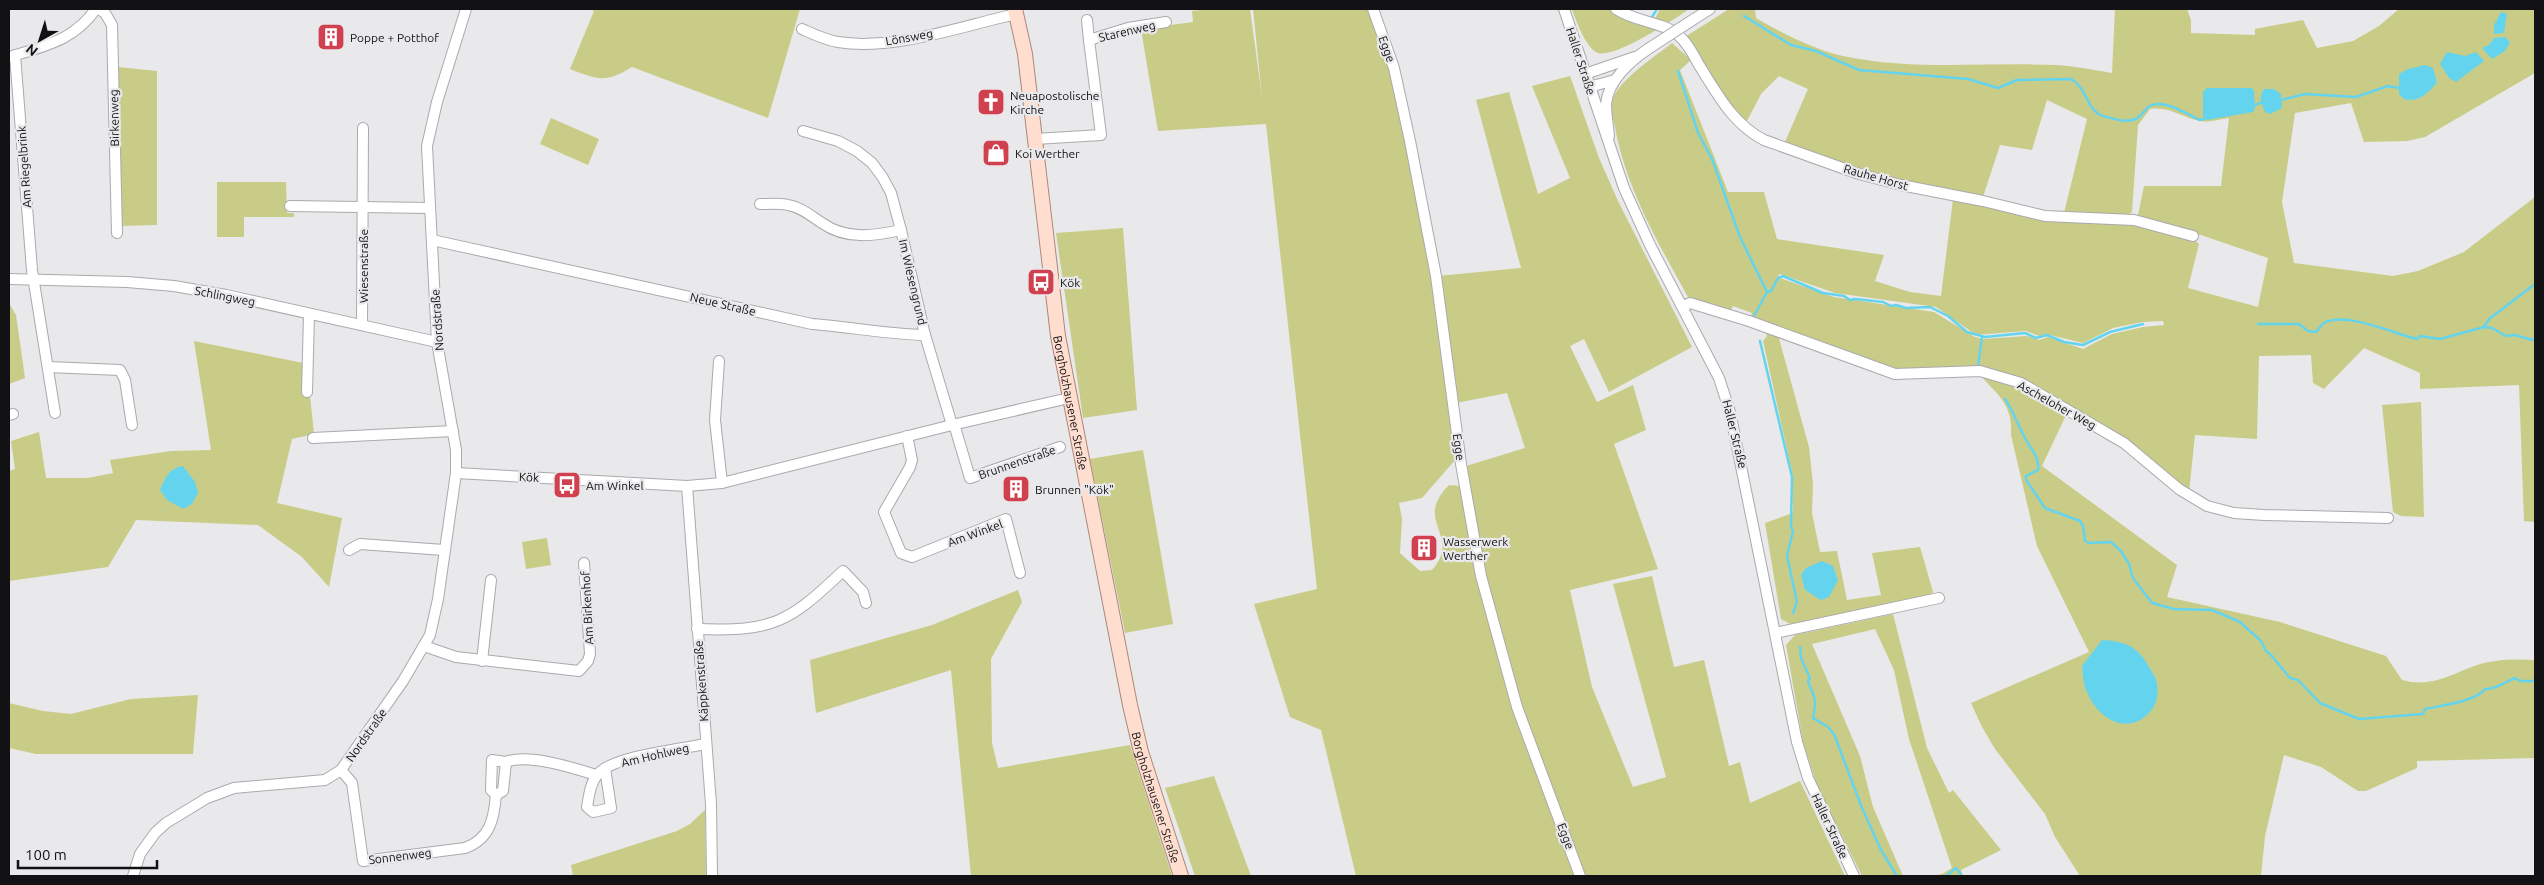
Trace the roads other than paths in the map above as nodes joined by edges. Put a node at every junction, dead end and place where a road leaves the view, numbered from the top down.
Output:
1 (97, 9) edge
2 (466, 9) edge
3 (1373, 9) edge
4 (1564, 9) edge
5 (1616, 9) edge
6 (1710, 9) edge
7 (1016, 11) edge
8 (1087, 20) dead end
9 (1166, 22) dead end
10 (802, 29) dead end
11 (1089, 40) junction
12 (12, 56) edge
13 (1638, 56) junction
14 (1585, 74) junction
15 (1615, 80) junction
16 (1589, 87) junction
17 (363, 128) dead end
18 (804, 131) dead end
19 (1035, 139) junction
20 (1610, 149) junction
21 (760, 204) dead end
22 (290, 206) dead end
23 (363, 208) junction
24 (430, 208) junction
25 (901, 230) junction
26 (117, 233) dead end
27 (2193, 236) dead end
28 (432, 240) junction
29 (9, 279) edge
30 (35, 280) junction
31 (1683, 306) junction
32 (309, 315) junction
33 (362, 325) junction
34 (925, 334) junction
35 (437, 342) junction
36 (719, 361) dead end
37 (48, 367) junction
38 (307, 392) dead end
39 (1069, 398) junction
40 (55, 413) dead end
41 (953, 424) junction
42 (132, 425) dead end
43 (453, 431) junction
44 (906, 436) junction
45 (313, 438) dead end
46 (1060, 447) dead end
47 (456, 473) junction
48 (722, 483) junction
49 (687, 486) junction
50 (2388, 518) dead end
51 (349, 550) dead end
52 (444, 550) junction
53 (584, 563) dead end
54 (1020, 573) dead end
55 (491, 580) dead end
56 (1939, 598) dead end
57 (866, 603) dead end
58 (697, 629) junction
59 (1776, 633) junction
60 (424, 646) junction
61 (482, 661) junction
62 (706, 744) junction
63 (506, 762) junction
64 (604, 768) junction
65 (341, 770) junction
66 (596, 775) junction
67 (496, 795) junction
68 (133, 876) edge
69 (712, 876) edge
70 (1181, 876) edge
71 (1580, 876) edge
72 (1854, 876) edge

1 - 12 street
1 - 26 street, Birkenweg
2 - 24 street, Nordstraße
3 - 71 street, Egge
4 - 14 street, Haller Straße
5 - 27 street, Rauhe Horst
6 - 13 street, bridge
7 - 10 street, Lönsweg
7 - 19 main road, Borgholzhausener Straße
8 - 11 street, Starenweg
9 - 11 street, Starenweg
11 - 19 street, Starenweg
12 - 30 street, Am Riegelbrink
13 - 14 street
13 - 15 street
14 - 16 street, Haller Straße
15 - 16 street
15 - 20 street
16 - 20 street, Haller Straße
17 - 23 street, Wiesenstraße
18 - 25 street, Im Wiesengrund
19 - 39 main road, Borgholzhausener Straße
20 - 31 street, Haller Straße
21 - 25 street, Im Wiesengrund
22 - 23 street
23 - 24 street
23 - 33 street, Wiesenstraße
24 - 28 street, Nordstraße
25 - 34 street, Im Wiesengrund
28 - 34 street, Neue Straße
28 - 35 street, Nordstraße
29 - 30 street, Schlingweg
30 - 32 street, Schlingweg
30 - 37 street, Am Riegelbrink
31 - 50 street, Ascheloher Weg
31 - 59 street, Haller Straße
32 - 33 street, Schlingweg
32 - 38 street
33 - 35 street, Schlingweg
34 - 41 street
35 - 43 street, Nordstraße
36 - 48 street
37 - 40 street, Am Riegelbrink
37 - 42 street
39 - 41 street, Kök
39 - 70 main road, Borgholzhausener Straße
41 - 44 street, Kök
41 - 46 street, Brunnenstraße
43 - 45 street
43 - 47 street, Nordstraße
44 - 48 street, Kök
44 - 54 street, Am Winkel
47 - 49 street, Kök
47 - 52 street, Nordstraße
48 - 49 street, Kök
49 - 58 street, Käppkenstraße
51 - 52 street
52 - 60 street, Nordstraße
53 - 61 street, Am Birkenhof
55 - 61 street
56 - 59 street
57 - 58 street
58 - 62 street, Käppkenstraße
59 - 72 street, Haller Straße
60 - 61 street, Am Birkenhof
60 - 65 street, Nordstraße
62 - 64 street, Am Hohlweg
62 - 69 street, Käppkenstraße
63 - 66 street, Sonnenweg
63 - 67 street, Sonnenweg
63 - 67 street, Sonnenweg
64 - 66 street, Am Hohlweg
64 - 66 street, Am Hohlweg
65 - 67 street, Sonnenweg
65 - 68 street, Nordstraße

